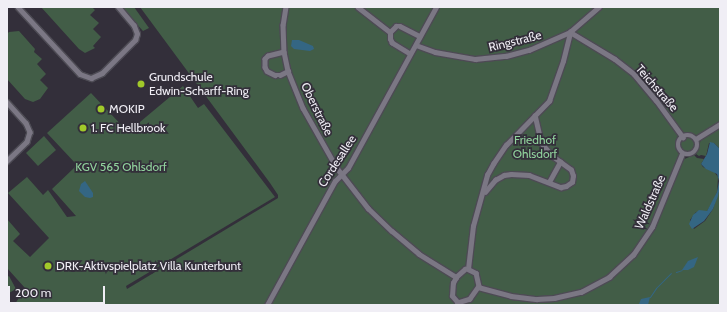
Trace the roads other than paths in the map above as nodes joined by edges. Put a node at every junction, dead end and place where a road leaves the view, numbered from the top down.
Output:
1 (18, 7) edge
2 (118, 7) edge
3 (286, 7) edge
4 (358, 7) edge
5 (436, 7) edge
6 (599, 7) edge
7 (390, 32) junction
8 (570, 32) junction
9 (420, 36) junction
10 (416, 45) junction
11 (284, 52) junction
12 (410, 54) junction
13 (288, 72) junction
14 (7, 102) edge
15 (535, 116) junction
16 (720, 124) edge
17 (683, 137) junction
18 (696, 139) junction
19 (682, 154) junction
20 (7, 161) edge
21 (560, 162) junction
22 (342, 175) junction
23 (549, 182) junction
24 (481, 196) junction
25 (468, 269) junction
26 (456, 277) junction
27 (478, 287) junction
28 (457, 304) edge
29 (267, 305) edge

1 - 2 street
3 - 11 street, Oberstraße
4 - 7 street
5 - 9 street, Cordesallee
6 - 8 street, Ringstraße
7 - 9 street
7 - 12 street
8 - 10 street, Ringstraße
8 - 15 street
8 - 17 street, Teichstraße
9 - 10 street, Cordesallee
10 - 12 street, Cordesallee
11 - 13 street, Oberstraße
11 - 13 street, Oberstraße
12 - 22 street, Cordesallee
13 - 22 street, Oberstraße
14 - 20 street
15 - 21 street
15 - 24 street
16 - 18 street
17 - 18 street
17 - 19 street, Waldstraße
18 - 19 street
19 - 27 street, Waldstraße
21 - 23 street
21 - 23 street
22 - 26 street
22 - 29 street, Cordesallee
23 - 24 street
24 - 25 street
25 - 26 street
25 - 27 street
26 - 28 street
27 - 28 street

